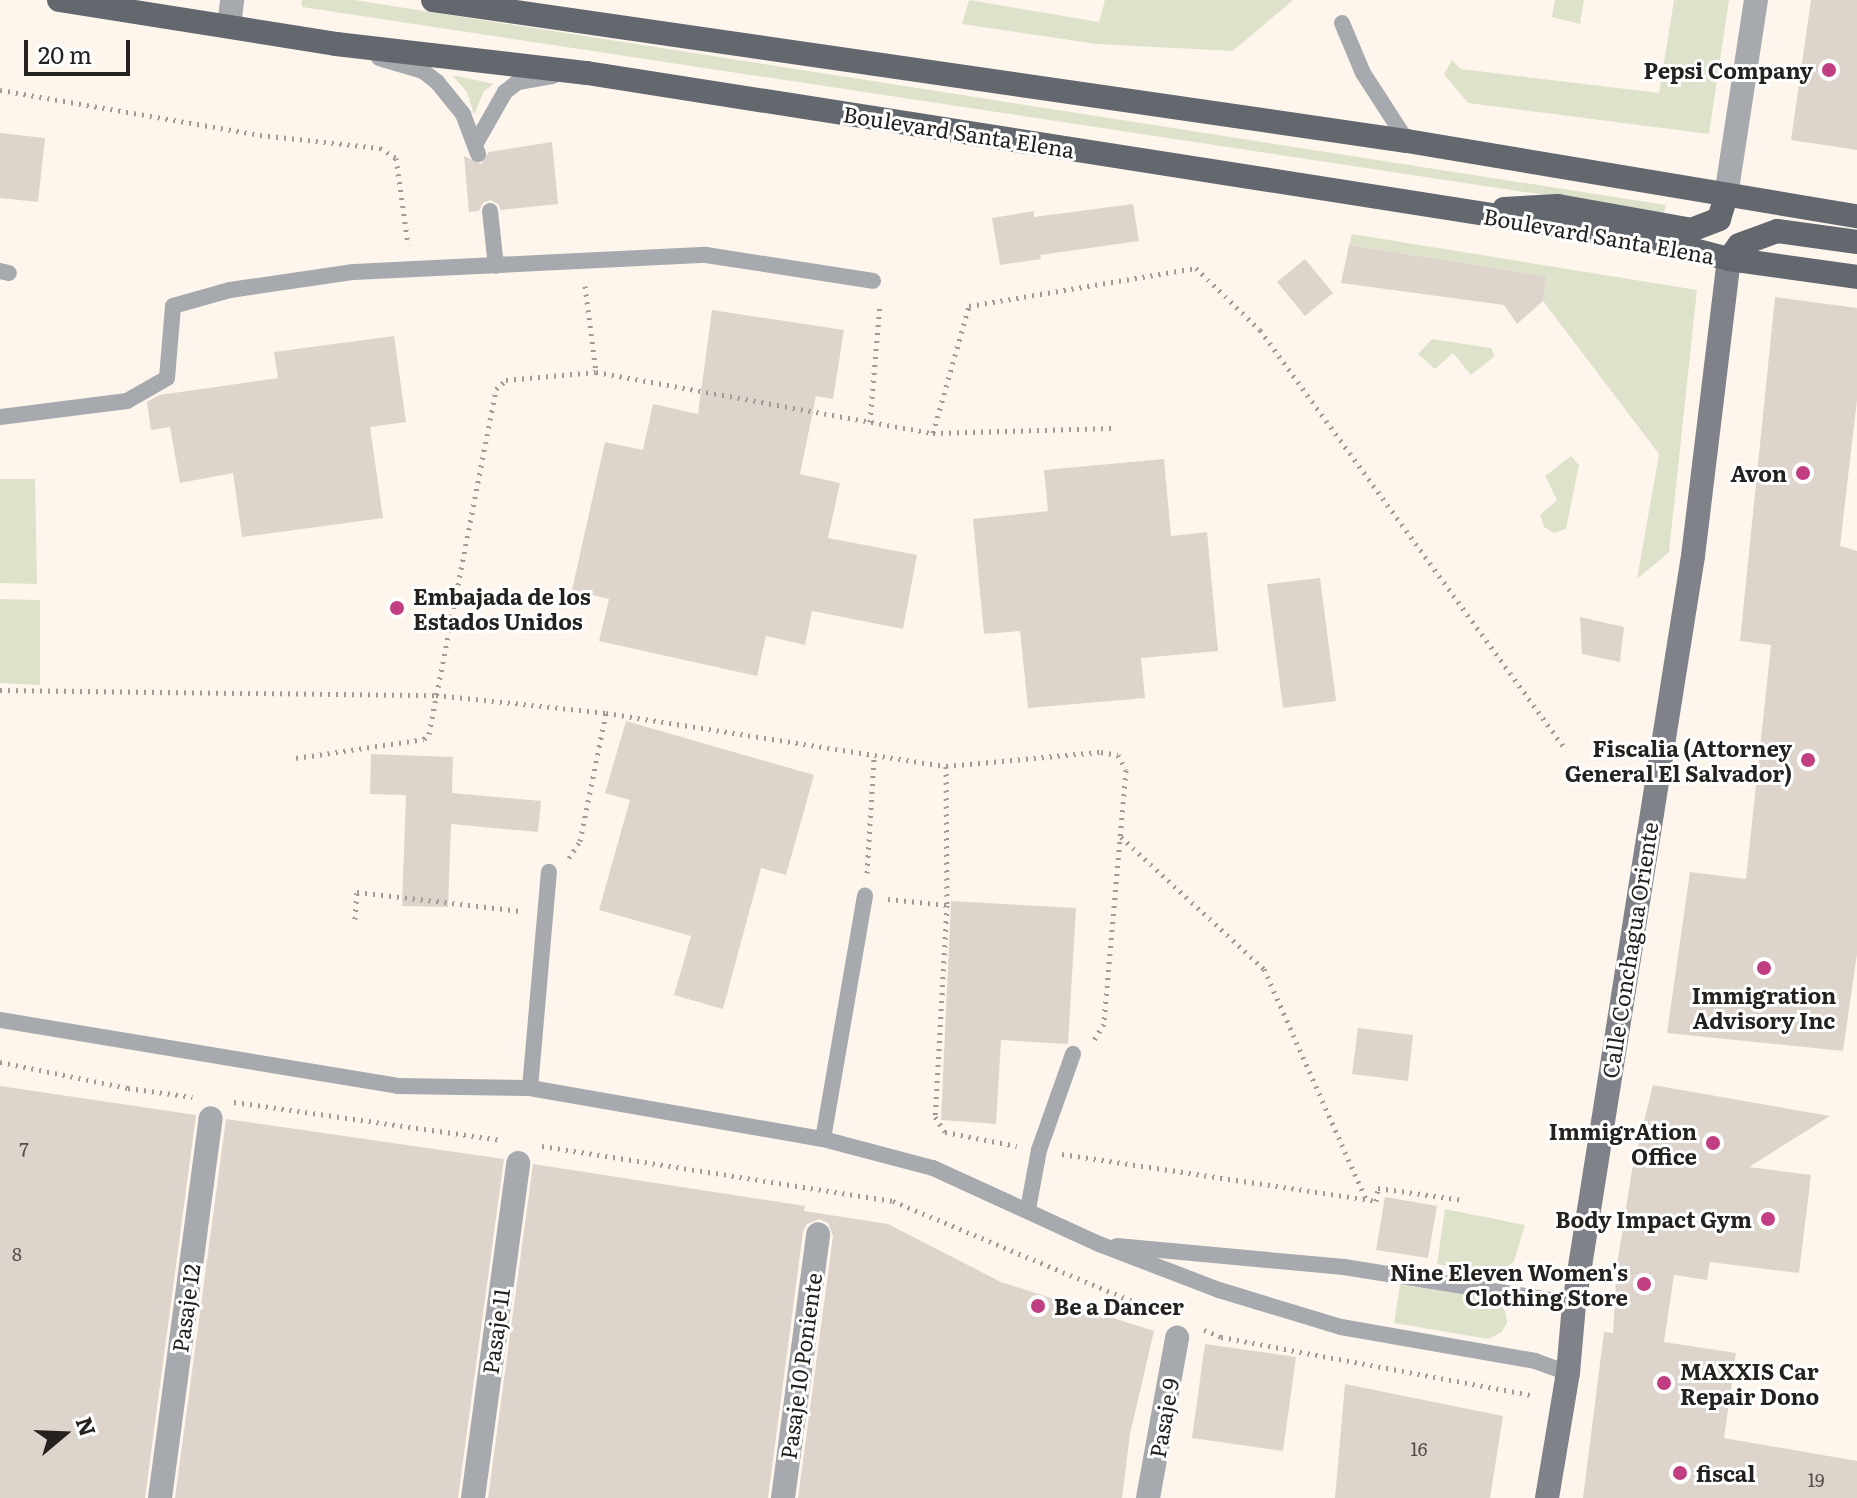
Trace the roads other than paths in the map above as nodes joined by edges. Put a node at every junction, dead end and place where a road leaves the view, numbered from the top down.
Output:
1 (59, 0) edge
2 (232, 0) edge
3 (433, 0) edge
4 (1756, 0) edge
5 (1342, 23) dead end
6 (229, 26) junction
7 (336, 44) junction
8 (587, 73) junction
9 (1407, 141) junction
10 (1726, 196) junction
11 (490, 211) dead end
12 (1486, 214) junction
13 (1857, 216) edge
14 (1857, 242) edge
15 (1729, 259) junction
16 (496, 266) junction
17 (1857, 277) edge
18 (873, 281) road end
19 (0, 417) edge
20 (549, 872) road end
21 (865, 896) road end
22 (0, 1020) edge
23 (1073, 1054) road end
24 (530, 1088) junction
25 (212, 1105) road end
26 (823, 1139) junction
27 (518, 1163) dead end
28 (1028, 1209) junction
29 (818, 1234) dead end
30 (1099, 1244) junction
31 (1574, 1304) junction
32 (1180, 1327) road end
33 (1568, 1373) junction
34 (160, 1498) edge
35 (473, 1498) edge
36 (783, 1498) edge
37 (1148, 1498) edge
38 (1547, 1498) edge

1 - 6 main road, Boulevard Santa Elena
2 - 6 street
3 - 9 main road
4 - 10 street
5 - 9 lane
6 - 7 main road, Boulevard Santa Elena
7 - 8 main road, Boulevard Santa Elena
7 - 8 lane
8 - 12 main road, Boulevard Santa Elena
9 - 10 main road
10 - 12 main road
10 - 13 main road
11 - 16 lane
12 - 15 main road, Boulevard Santa Elena
14 - 15 main road
15 - 17 main road, Boulevard Santa Elena
15 - 31 street, Calle Conchagua Oriente
16 - 18 lane
16 - 19 lane
20 - 24 lane
21 - 26 lane
22 - 24 lane
23 - 28 lane
24 - 26 lane
25 - 34 street, Pasaje 12
26 - 28 lane
27 - 35 street, Pasaje 11
28 - 30 lane
29 - 36 street, Pasaje 10 Poniente
30 - 31 lane
30 - 33 lane
31 - 33 street, Calle Conchagua Oriente
32 - 37 street, Pasaje 9
33 - 38 street, Calle Conchagua Oriente

